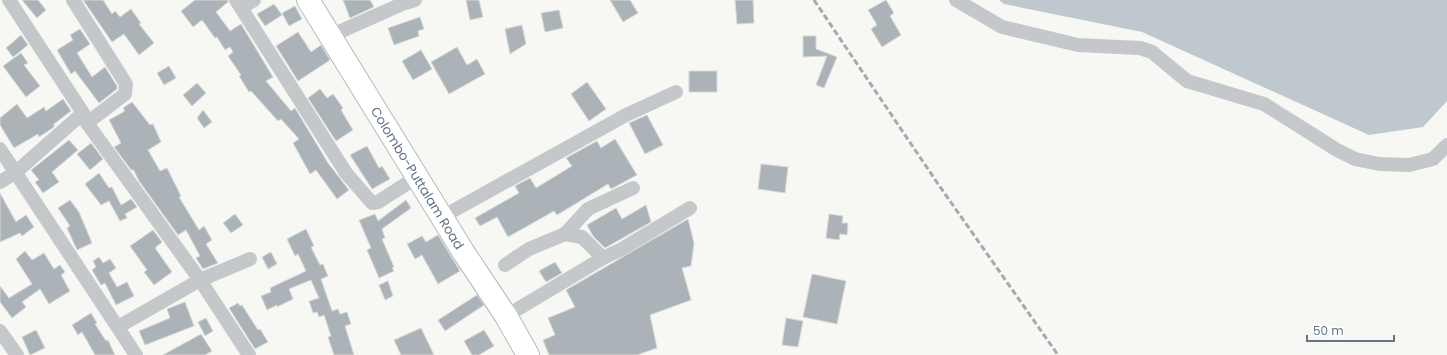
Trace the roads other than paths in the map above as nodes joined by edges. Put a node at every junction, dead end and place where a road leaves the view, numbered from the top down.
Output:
1 (9, 0) edge
2 (73, 0) edge
3 (254, 0) edge
4 (308, 0) edge
5 (415, 0) edge
6 (956, 0) edge
7 (239, 4) edge
8 (330, 36) junction
9 (676, 92) dead end
10 (85, 118) junction
11 (1447, 145) edge
12 (0, 149) edge
13 (16, 172) junction
14 (417, 177) junction
15 (0, 182) edge
16 (633, 188) dead end
17 (690, 208) dead end
18 (442, 217) junction
19 (565, 234) junction
20 (603, 258) junction
21 (250, 259) dead end
22 (505, 265) dead end
23 (200, 280) junction
24 (506, 316) junction
25 (118, 327) junction
26 (0, 331) edge
27 (17, 355) edge
28 (136, 355) edge
29 (249, 355) edge
30 (528, 355) edge

1 - 10 street
2 - 10 street
3 - 7 street
4 - 8 highway, Colombo-Puttalam Road
5 - 8 street
6 - 11 street
7 - 14 street
8 - 14 highway, Colombo-Puttalam Road
9 - 18 street
10 - 13 street
10 - 23 street
12 - 13 street
13 - 15 street
13 - 25 street
14 - 18 highway, Colombo-Puttalam Road
16 - 19 street
17 - 20 street
18 - 24 highway, Colombo-Puttalam Road
19 - 20 street
19 - 22 street
20 - 24 street
21 - 23 street
23 - 25 street
23 - 29 street
24 - 30 highway, Colombo-Puttalam Road
25 - 28 street
26 - 27 street

